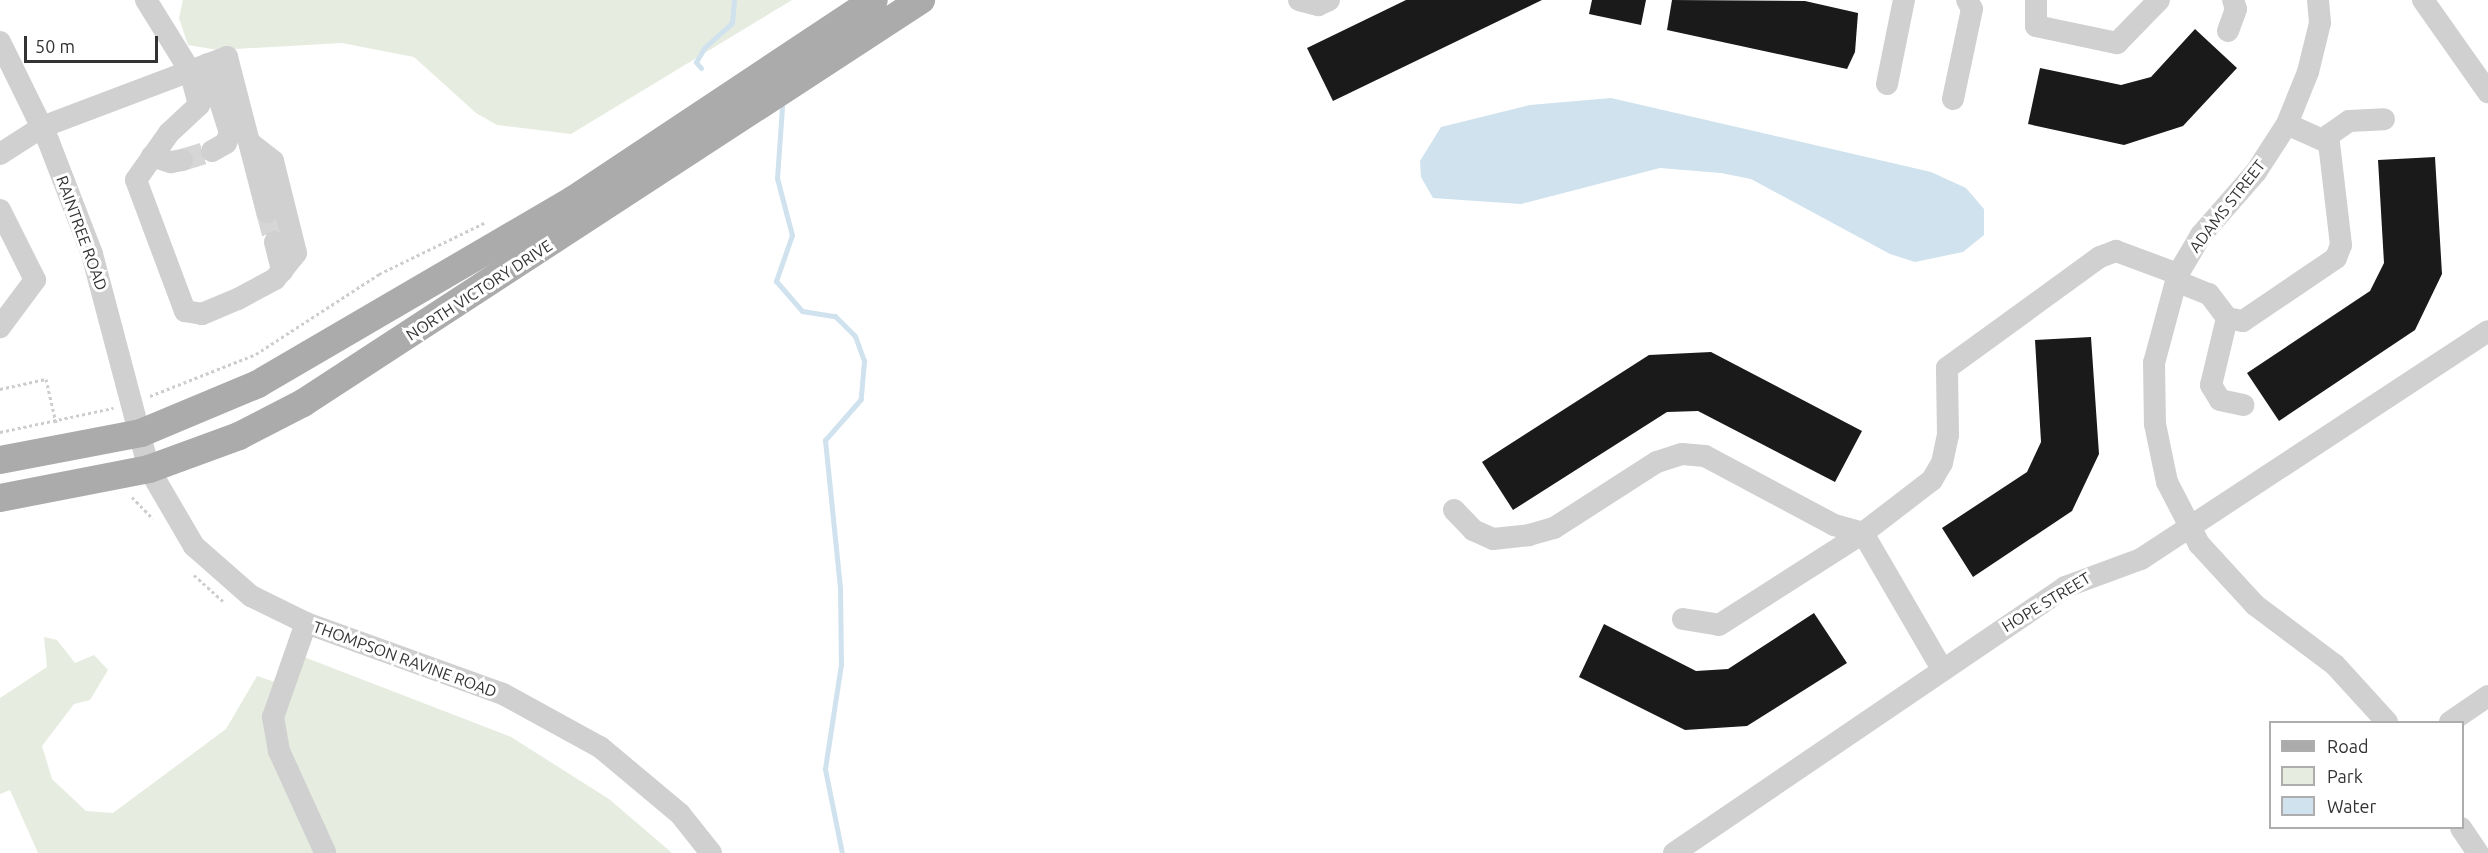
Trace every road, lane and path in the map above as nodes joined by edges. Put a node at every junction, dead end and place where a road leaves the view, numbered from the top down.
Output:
1 (146, 0) edge
2 (874, 0) edge
3 (921, 0) edge
4 (1299, 0) edge
5 (1329, 0) edge
6 (1904, 0) edge
7 (1967, 0) edge
8 (2036, 0) edge
9 (2159, 0) edge
10 (2233, 0) edge
11 (2318, 0) edge
12 (2423, 0) edge
13 (2228, 31) dead end
14 (0, 42) edge
15 (208, 64) junction
16 (1887, 84) dead end
17 (2488, 92) edge
18 (1953, 99) dead end
19 (2384, 119) dead end
20 (2287, 124) junction
21 (42, 127) junction
22 (2329, 143) junction
23 (251, 144) junction
24 (212, 151) tunnel mouth
25 (0, 154) edge
26 (152, 156) junction
27 (182, 160) tunnel mouth
28 (580, 210) junction
29 (267, 212) tunnel mouth
30 (487, 222) dead end
31 (3, 224) edge
32 (275, 242) tunnel mouth
33 (282, 271) junction
34 (2177, 277) junction
35 (2227, 318) junction
36 (2, 320) edge
37 (2488, 331) edge
38 (0, 389) edge
39 (133, 402) junction
40 (2244, 405) dead end
41 (56, 423) junction
42 (0, 432) edge
43 (141, 433) junction
44 (0, 460) edge
45 (149, 469) junction
46 (0, 498) edge
47 (1454, 510) dead end
48 (2188, 527) junction
49 (1863, 533) junction
50 (1683, 619) dead end
51 (306, 623) junction
52 (1942, 669) junction
53 (2488, 696) edge
54 (2385, 721) edge
55 (2453, 721) edge
56 (2462, 829) edge
57 (325, 852) edge
58 (711, 853) edge
59 (1674, 853) edge
60 (2478, 853) edge

1 - 15 street
2 - 28 main road, NORTH VICTORY DRIVE
3 - 28 main road, NORTH VICTORY DRIVE
4 - 5 street
6 - 16 street
7 - 18 street
8 - 9 street
10 - 13 street
11 - 20 street, ADAMS STREET
12 - 17 street
14 - 21 street, RAINTREE ROAD
15 - 21 street
15 - 23 street
15 - 24 street
15 - 26 street
19 - 22 street
20 - 22 street
20 - 34 street, ADAMS STREET
21 - 25 street
21 - 39 street, RAINTREE ROAD
22 - 35 street
23 - 29 street
23 - 33 street
26 - 27 street
26 - 33 street
28 - 43 main road, NORTH VICTORY DRIVE
28 - 45 main road, NORTH VICTORY DRIVE
30 - 39 path
31 - 36 street
32 - 33 street
34 - 35 street
34 - 48 street, ADAMS STREET
34 - 49 street
35 - 40 street
37 - 48 street, HOPE STREET
38 - 41 path
39 - 41 path
39 - 43 street, RAINTREE ROAD
41 - 42 path
43 - 44 main road, NORTH VICTORY DRIVE
43 - 45 street, THOMPSON RAVINE ROAD
45 - 46 main road, NORTH VICTORY DRIVE
45 - 51 street, THOMPSON RAVINE ROAD
47 - 49 street
48 - 52 street, HOPE STREET
48 - 54 street, ADAMS STREET
49 - 50 street
49 - 52 street
51 - 57 street
51 - 58 street, THOMPSON RAVINE ROAD
52 - 59 street, HOPE STREET
53 - 55 street
56 - 60 street

